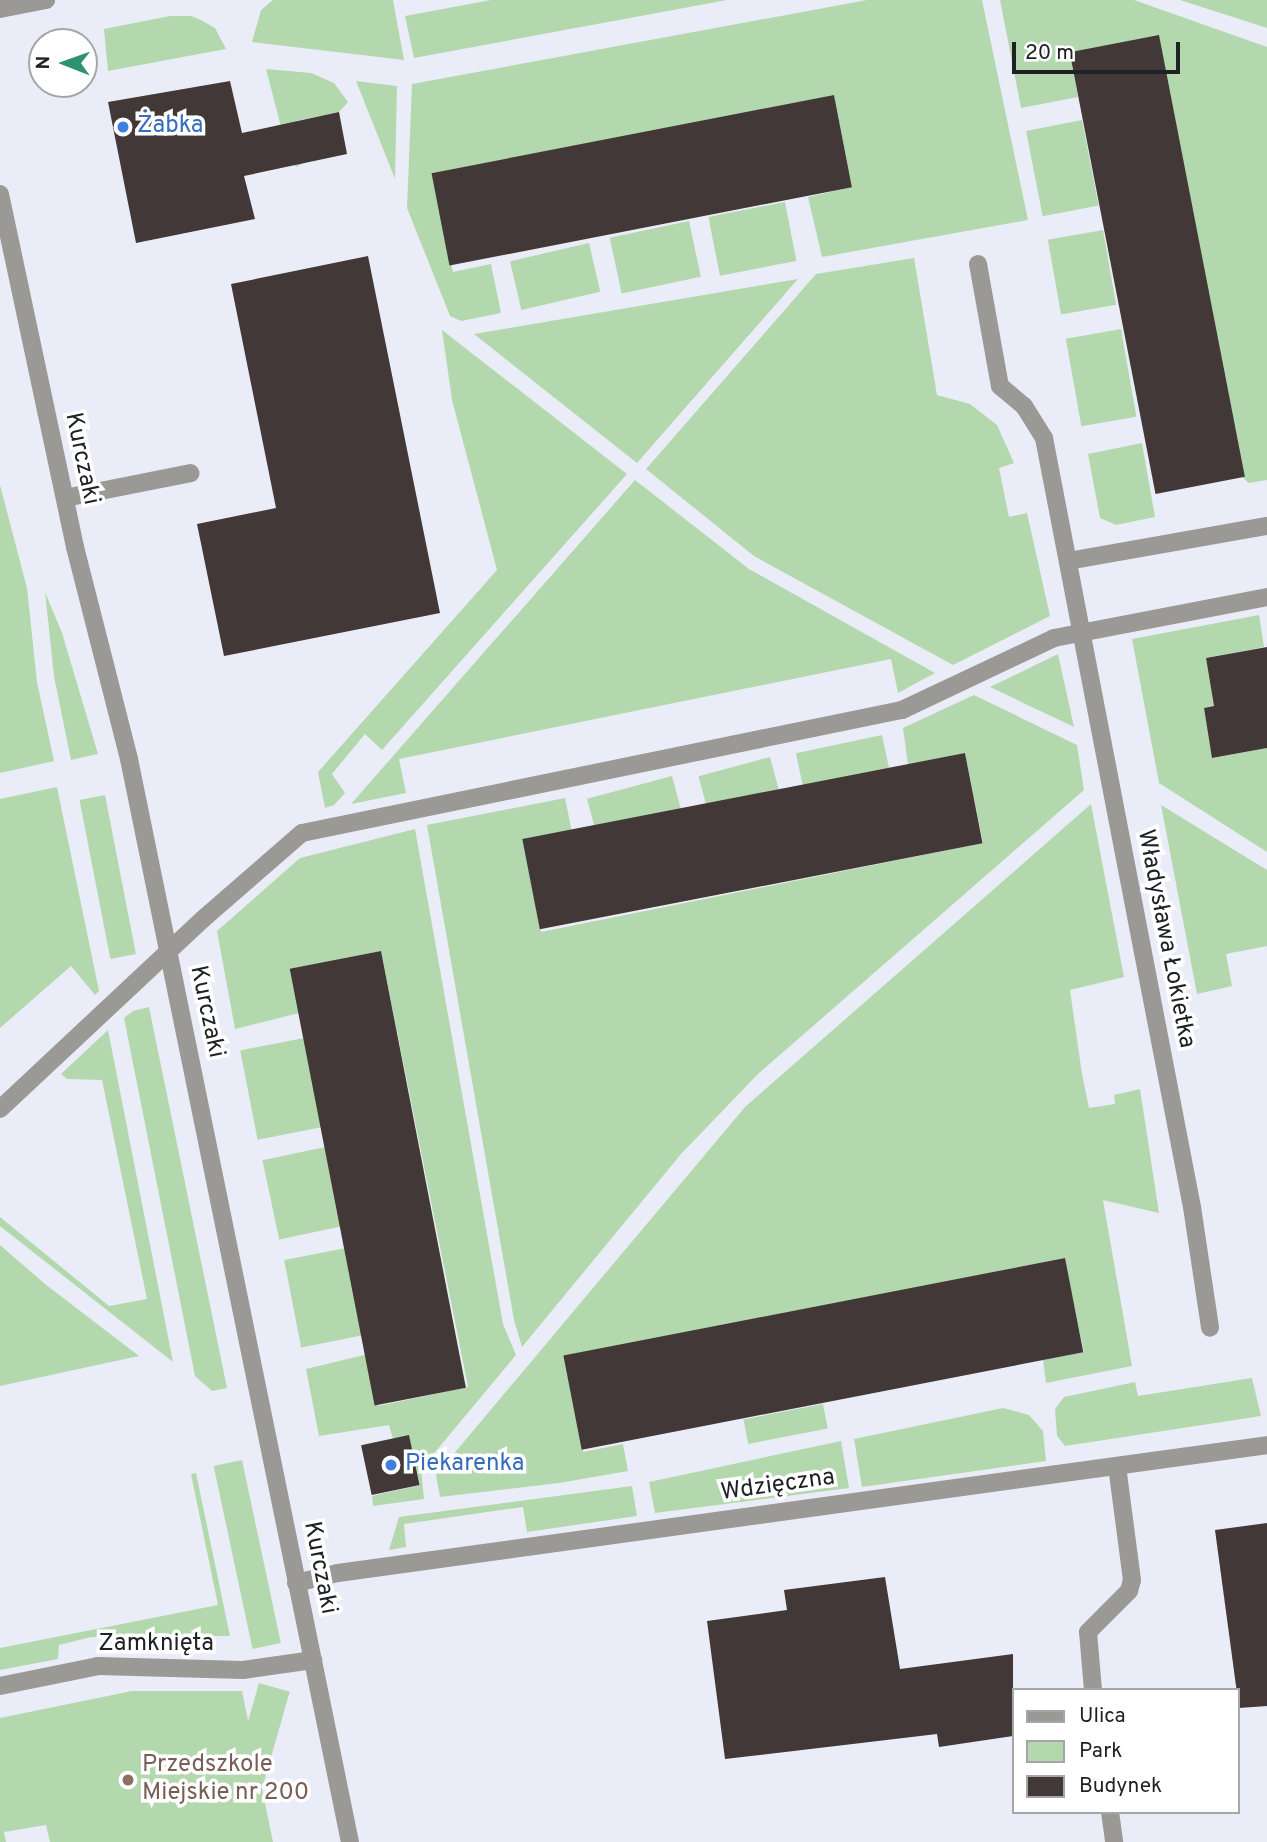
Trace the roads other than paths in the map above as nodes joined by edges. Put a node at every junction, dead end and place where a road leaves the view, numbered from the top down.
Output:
1 (46, 0) edge
2 (0, 9) edge
3 (0, 194) edge
4 (978, 264) dead end
5 (191, 473) dead end
6 (65, 498) junction
7 (1267, 526) edge
8 (1068, 561) junction
9 (1267, 597) edge
10 (1080, 631) junction
11 (169, 954) junction
12 (0, 1109) edge
13 (1210, 1328) dead end
14 (1267, 1445) edge
15 (1117, 1466) junction
16 (296, 1583) junction
17 (313, 1660) junction
18 (0, 1686) edge
19 (1093, 1688) edge
20 (1110, 1814) edge
21 (351, 1842) edge
22 (1114, 1842) edge

1 - 2 street
3 - 6 street, Kurczaki
4 - 8 street, Władysława Łokietka
5 - 6 street
6 - 11 street, Kurczaki
7 - 8 street
8 - 10 street, Władysława Łokietka
9 - 10 street
10 - 11 street
10 - 13 street, Władysława Łokietka
11 - 12 street
11 - 16 street, Kurczaki
14 - 15 street, Wdzięczna
15 - 16 street, Wdzięczna
15 - 19 street
16 - 17 street, Kurczaki
17 - 18 street, Zamknięta
17 - 21 street, Kurczaki
20 - 22 street

